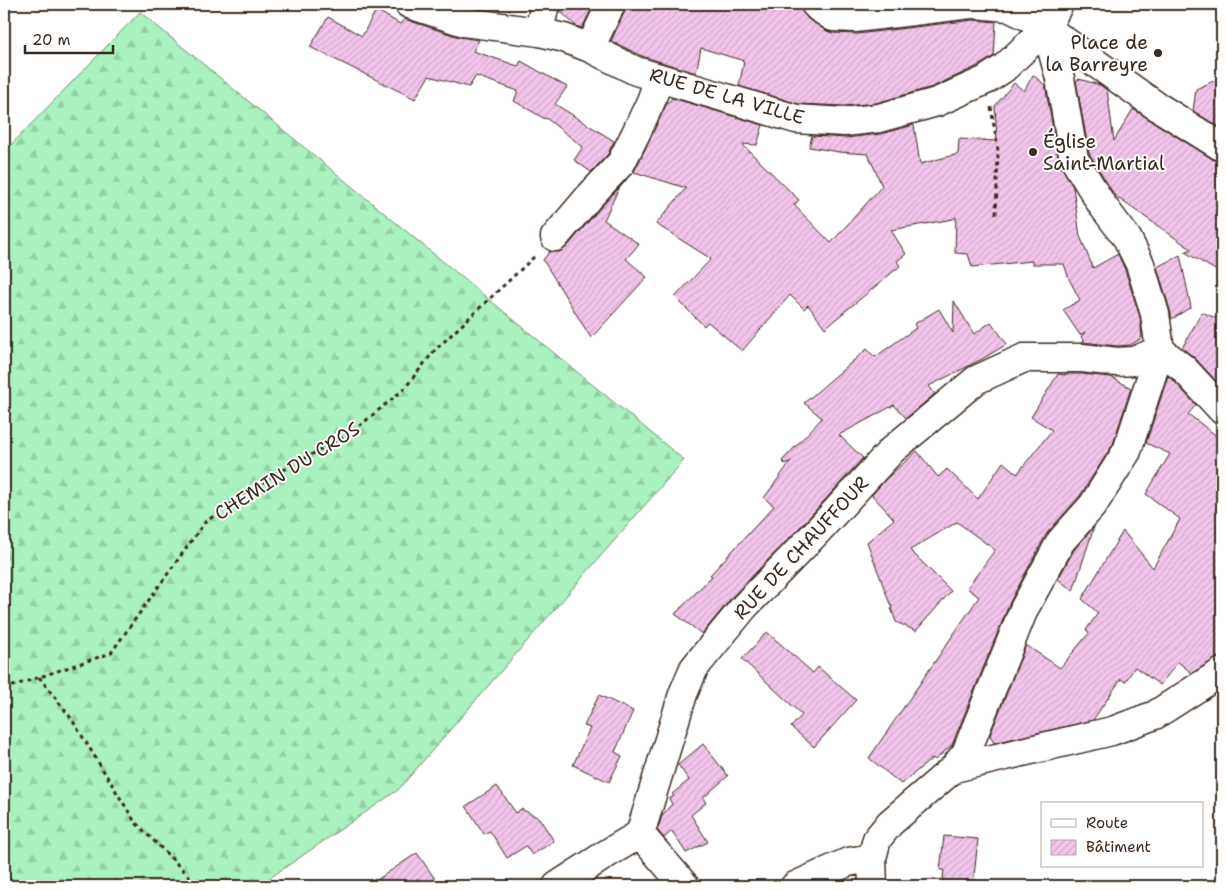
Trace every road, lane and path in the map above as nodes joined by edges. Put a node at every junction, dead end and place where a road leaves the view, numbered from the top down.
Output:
1 (409, 4) edge
2 (545, 4) edge
3 (611, 4) edge
4 (815, 4) edge
5 (973, 4) edge
6 (1059, 4) edge
7 (1046, 28) junction
8 (539, 32) junction
9 (590, 48) junction
10 (659, 78) junction
11 (986, 80) junction
12 (1222, 147) edge
13 (996, 216) dead end
14 (555, 237) joint
15 (1160, 350) junction
16 (1222, 410) edge
17 (1222, 672) edge
18 (39, 677) junction
19 (4, 689) edge
20 (954, 768) junction
21 (640, 834) junction
22 (872, 858) junction
23 (199, 886) edge
24 (557, 886) edge
25 (685, 886) edge
26 (795, 886) edge
27 (874, 886) edge

1 - 8 street, RUE DE LA VILLE
2 - 8 street
3 - 9 street
4 - 5 street
5 - 7 street
6 - 7 street
7 - 11 street, RUE DE LA VILLE
7 - 12 street
7 - 15 street
8 - 9 street, RUE DE LA VILLE
9 - 10 street, RUE DE LA VILLE
10 - 11 street, RUE DE LA VILLE
10 - 14 street
11 - 13 path
14 - 18 path, CHEMIN DU CROS
15 - 16 street
15 - 20 street
15 - 21 street, RUE DE CHAUFFOUR
17 - 20 street
18 - 19 path, CHEMIN DU CROS
18 - 23 path
20 - 22 street
21 - 24 street
21 - 25 street
22 - 26 street
22 - 27 street

